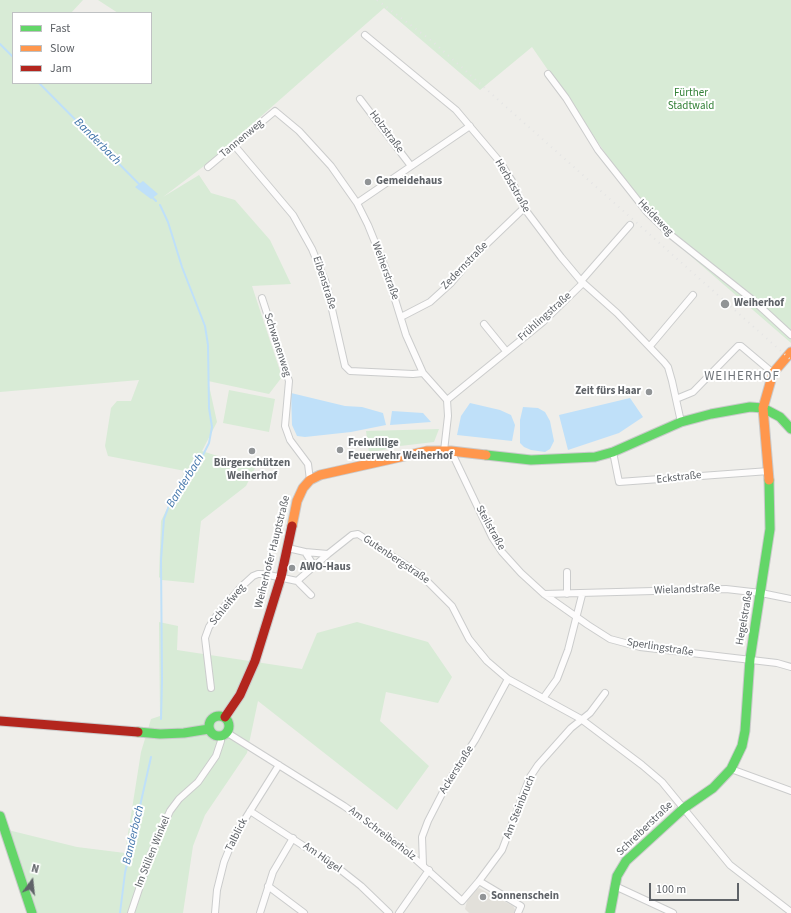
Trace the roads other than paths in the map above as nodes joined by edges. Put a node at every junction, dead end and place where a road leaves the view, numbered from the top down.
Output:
1 (365, 35) dead end
2 (548, 74) dead end
3 (360, 99) dead end
4 (275, 112) joint
5 (470, 126) junction
6 (234, 145) junction
7 (412, 166) junction
8 (208, 168) dead end
9 (357, 203) junction
10 (524, 208) junction
11 (630, 226) dead end
12 (582, 282) junction
13 (693, 295) dead end
14 (262, 298) dead end
15 (401, 317) junction
16 (484, 324) dead end
17 (791, 335) edge
18 (650, 346) junction
19 (506, 351) junction
20 (791, 352) edge
21 (423, 372) junction
22 (773, 373) junction
23 (676, 399) junction
24 (447, 400) junction
25 (764, 408) junction
26 (682, 422) junction
27 (791, 429) edge
28 (447, 451) junction
29 (613, 452) junction
30 (768, 472) junction
31 (310, 480) junction
32 (288, 548) junction
33 (305, 552) junction
34 (328, 554) junction
35 (314, 566) junction
36 (567, 572) dead end
37 (281, 577) junction
38 (297, 581) junction
39 (761, 593) junction
40 (544, 594) junction
41 (567, 594) junction
42 (311, 595) dead end
43 (582, 595) junction
44 (791, 599) edge
45 (576, 617) junction
46 (750, 659) junction
47 (791, 667) edge
48 (508, 679) junction
49 (211, 688) dead end
50 (605, 693) dead end
51 (544, 697) junction
52 (224, 717) junction
53 (581, 719) junction
54 (0, 721) edge
55 (209, 729) junction
56 (224, 734) junction
57 (278, 765) junction
58 (731, 769) junction
59 (791, 791) edge
60 (684, 808) junction
61 (250, 811) junction
62 (0, 816) edge
63 (293, 838) junction
64 (423, 865) junction
65 (429, 870) junction
66 (479, 881) junction
67 (268, 886) junction
68 (615, 886) junction
69 (791, 912) edge
70 (32, 913) edge
71 (131, 913) edge
72 (215, 913) edge
73 (260, 913) edge
74 (304, 913) edge
75 (389, 913) edge
76 (399, 913) edge
77 (518, 913) edge
78 (610, 913) edge
79 (672, 913) edge

1 - 5 street, Herbststraße
2 - 17 street, Heideweg
3 - 7 street, Holzstraße
4 - 6 street, Tannenweg
4 - 9 street, Weiherstraße
5 - 7 street
5 - 10 street, Herbststraße
6 - 8 street, Tannenweg
6 - 21 street, Eibenstraße
7 - 9 street
9 - 15 street, Weiherstraße
10 - 12 street, Herbststraße
10 - 15 street, Zedernstraße
11 - 12 street, Frühlingstraße
12 - 18 street, Herbststraße
12 - 19 street, Frühlingstraße
13 - 18 street
14 - 31 street, Schwanenweg
15 - 21 street, Weiherstraße
16 - 19 street
18 - 23 street, Herbststraße
19 - 24 street, Frühlingstraße
20 - 22 street
21 - 24 street, Weiherstraße
22 - 23 street
22 - 25 street, Hegelstraße
23 - 26 street, Herbststraße
24 - 28 street
25 - 26 street
25 - 27 street
25 - 30 street, Hegelstraße
26 - 29 street
28 - 29 street
28 - 31 street
28 - 40 street, Steilstraße
29 - 30 street, Eckstraße
30 - 39 street, Hegelstraße
31 - 32 street, Weiherhofer Hauptstraße
32 - 33 street
32 - 37 street, Weiherhofer Hauptstraße
33 - 34 street
33 - 35 street
34 - 35 street
34 - 48 street, Gutenbergstraße
35 - 38 street
36 - 41 street
37 - 38 street
37 - 49 street, Schleifweg
37 - 52 street, Weiherhofer Hauptstraße
38 - 42 street
39 - 43 street, Wielandstraße
39 - 44 street, Wielandstraße
39 - 46 street, Hegelstraße
40 - 41 street, Wielandstraße
40 - 45 street, Steilstraße
41 - 43 street, Wielandstraße
43 - 45 street
45 - 46 street, Sperlingstraße
45 - 51 street
46 - 47 street, Sperlingstraße
46 - 58 street, Hegelstraße
48 - 51 street, Gutenbergstraße
48 - 64 street, Ackerstraße
50 - 53 street
51 - 53 street, Gutenbergstraße
52 - 55 street, Weiherhofer Hauptstraße
52 - 56 street
53 - 60 street, Gutenbergstraße
53 - 66 street, Am Steinbruch
54 - 55 street
55 - 56 street
56 - 57 street, Am Schreiberholz
56 - 71 street, Im Stillen Winkel
57 - 61 street, Talblick
57 - 64 street, Am Schreiberholz
58 - 59 street
58 - 60 street, Hegelstraße
60 - 68 street, Schreiberstraße
60 - 69 street, Gutenbergstraße
61 - 63 street, Am Hügel
61 - 72 street, Talblick
62 - 70 street
63 - 67 street
63 - 75 street, Am Hügel
64 - 65 street, Am Schreiberholz
65 - 66 street, Am Schreiberholz
65 - 76 street
66 - 77 street
67 - 73 street
67 - 74 street
68 - 78 street, Schreiberstraße
68 - 79 street

